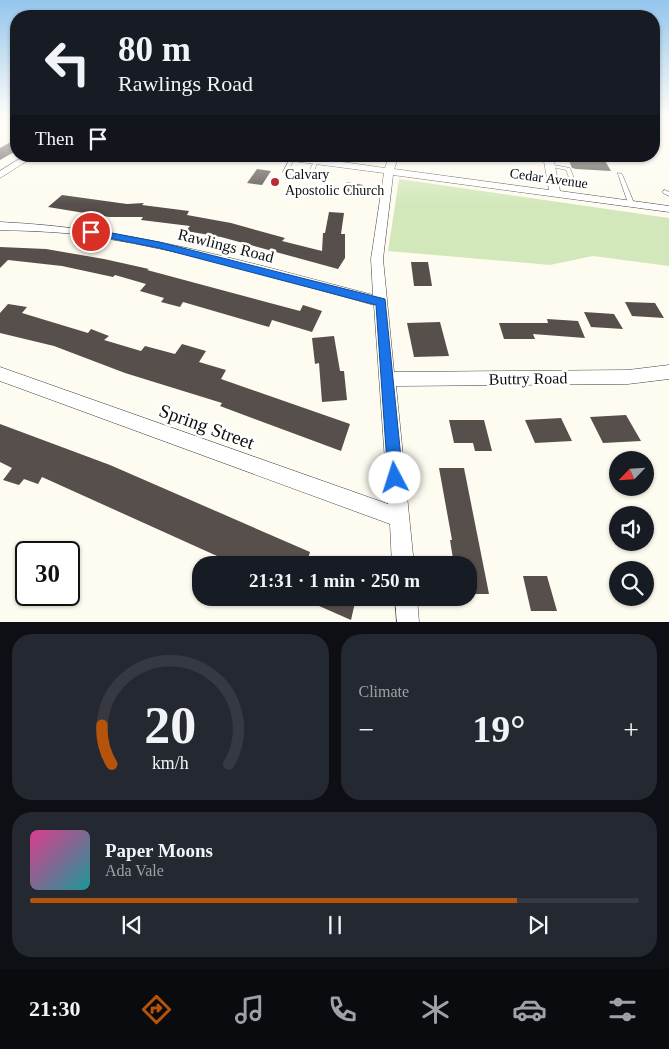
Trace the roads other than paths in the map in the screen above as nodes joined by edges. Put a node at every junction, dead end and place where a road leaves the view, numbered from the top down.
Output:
1 (21, 162) edge
2 (291, 162) edge
3 (316, 162) edge
4 (341, 162) edge
5 (549, 162) edge
6 (552, 162) edge
7 (391, 164) edge
8 (620, 174) dead end
9 (0, 175) edge
10 (573, 181) dead end
11 (555, 193) junction
12 (630, 203) junction
13 (669, 209) edge
14 (0, 226) edge
15 (382, 302) junction
16 (669, 372) edge
17 (0, 374) edge
18 (386, 380) junction
19 (399, 518) junction
20 (402, 556) edge
21 (407, 606) edge
22 (408, 622) edge

1 - 9 street
2 - 3 lane
4 - 7 street, Cedar Avenue
5 - 11 street
6 - 10 lane
7 - 11 street, Cedar Avenue
7 - 15 street
8 - 12 lane
11 - 12 street, Cedar Avenue
12 - 13 street, Cedar Avenue
14 - 15 street, Rawlings Road
15 - 18 street
16 - 18 street, Buttry Road
17 - 19 street, Spring Street
18 - 19 street
19 - 20 street
21 - 22 street

